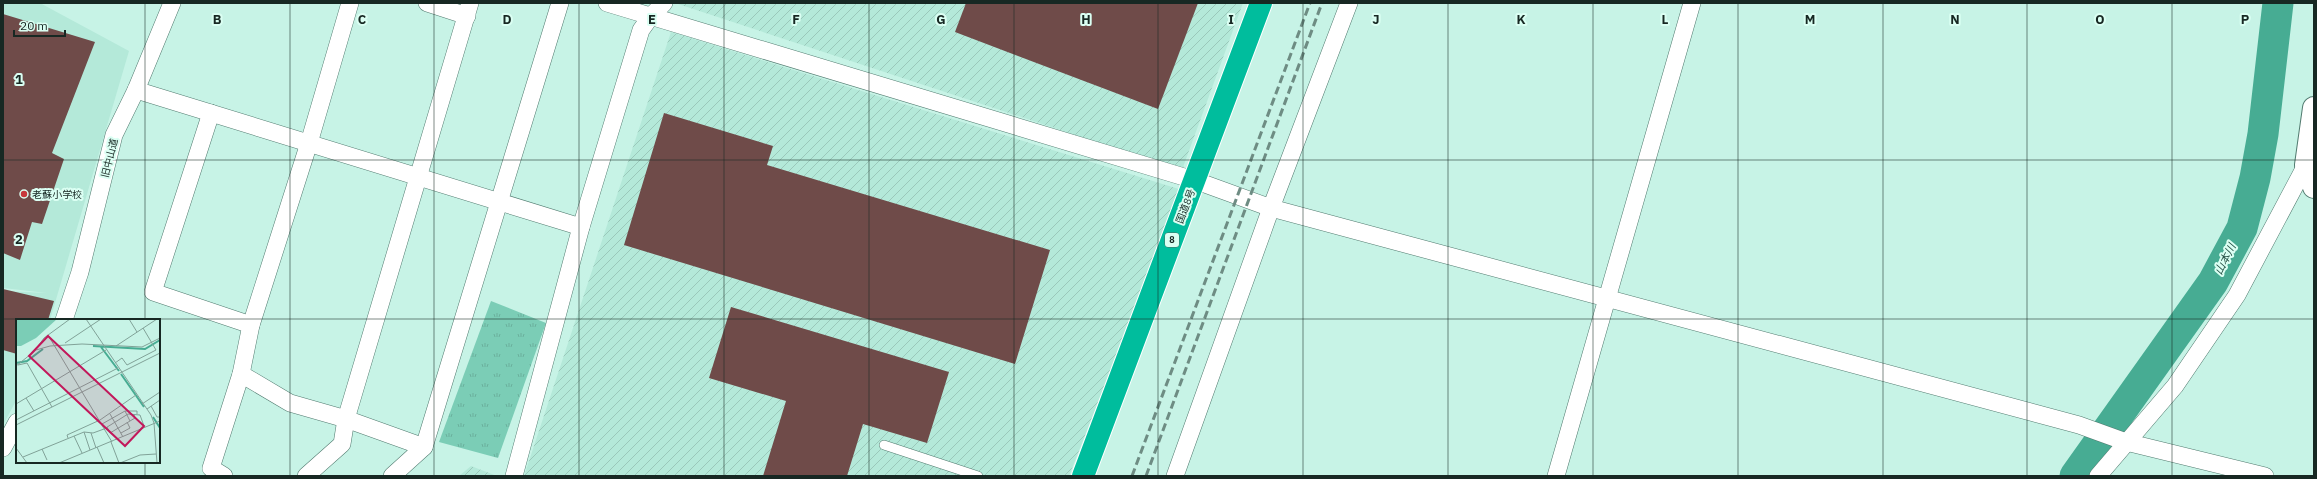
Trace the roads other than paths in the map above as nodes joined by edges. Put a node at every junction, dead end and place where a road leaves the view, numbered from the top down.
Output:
1 (172, 3) edge
2 (350, 3) edge
3 (428, 3) edge
4 (560, 3) edge
5 (607, 3) edge
6 (664, 3) edge
7 (1261, 3) edge
8 (1349, 3) edge
9 (1692, 3) edge
10 (469, 9) edge
11 (651, 16) junction
12 (136, 90) junction
13 (2314, 108) edge
14 (211, 113) junction
15 (309, 144) junction
16 (2306, 165) junction
17 (418, 177) junction
18 (1194, 180) junction
19 (2314, 187) edge
20 (499, 202) junction
21 (1271, 208) junction
22 (581, 227) junction
23 (1607, 298) junction
24 (64, 319) edge
25 (251, 325) junction
26 (241, 374) junction
27 (346, 419) junction
28 (16, 424) edge
29 (2126, 442) junction
30 (884, 445) dead end
31 (424, 447) junction
32 (3, 448) edge
33 (224, 476) edge
34 (306, 476) edge
35 (392, 476) edge
36 (514, 476) edge
37 (978, 476) edge
38 (1083, 476) edge
39 (1175, 476) edge
40 (1556, 476) edge
41 (2098, 476) edge
42 (2265, 476) edge

1 - 12 street, 旧中山道
2 - 15 street
3 - 10 street
4 - 20 street
5 - 11 street
6 - 11 street
7 - 18 highway, 国道8号 / 8
8 - 21 street
9 - 23 street
10 - 17 street
11 - 18 street
11 - 22 street
12 - 14 street
12 - 24 street, 旧中山道
13 - 16 street
14 - 15 street
14 - 25 street
15 - 17 street
15 - 25 street
16 - 19 street
16 - 29 street
17 - 20 street
17 - 27 street
18 - 21 street
18 - 38 highway, 国道8号 / 8
20 - 22 street
20 - 31 street
21 - 23 street
21 - 39 street
22 - 36 street
23 - 29 street
23 - 40 street
25 - 26 street
26 - 27 street
26 - 33 street
27 - 31 street
27 - 34 street
28 - 32 street
29 - 41 street
29 - 42 street
30 - 37 lane
31 - 35 street

